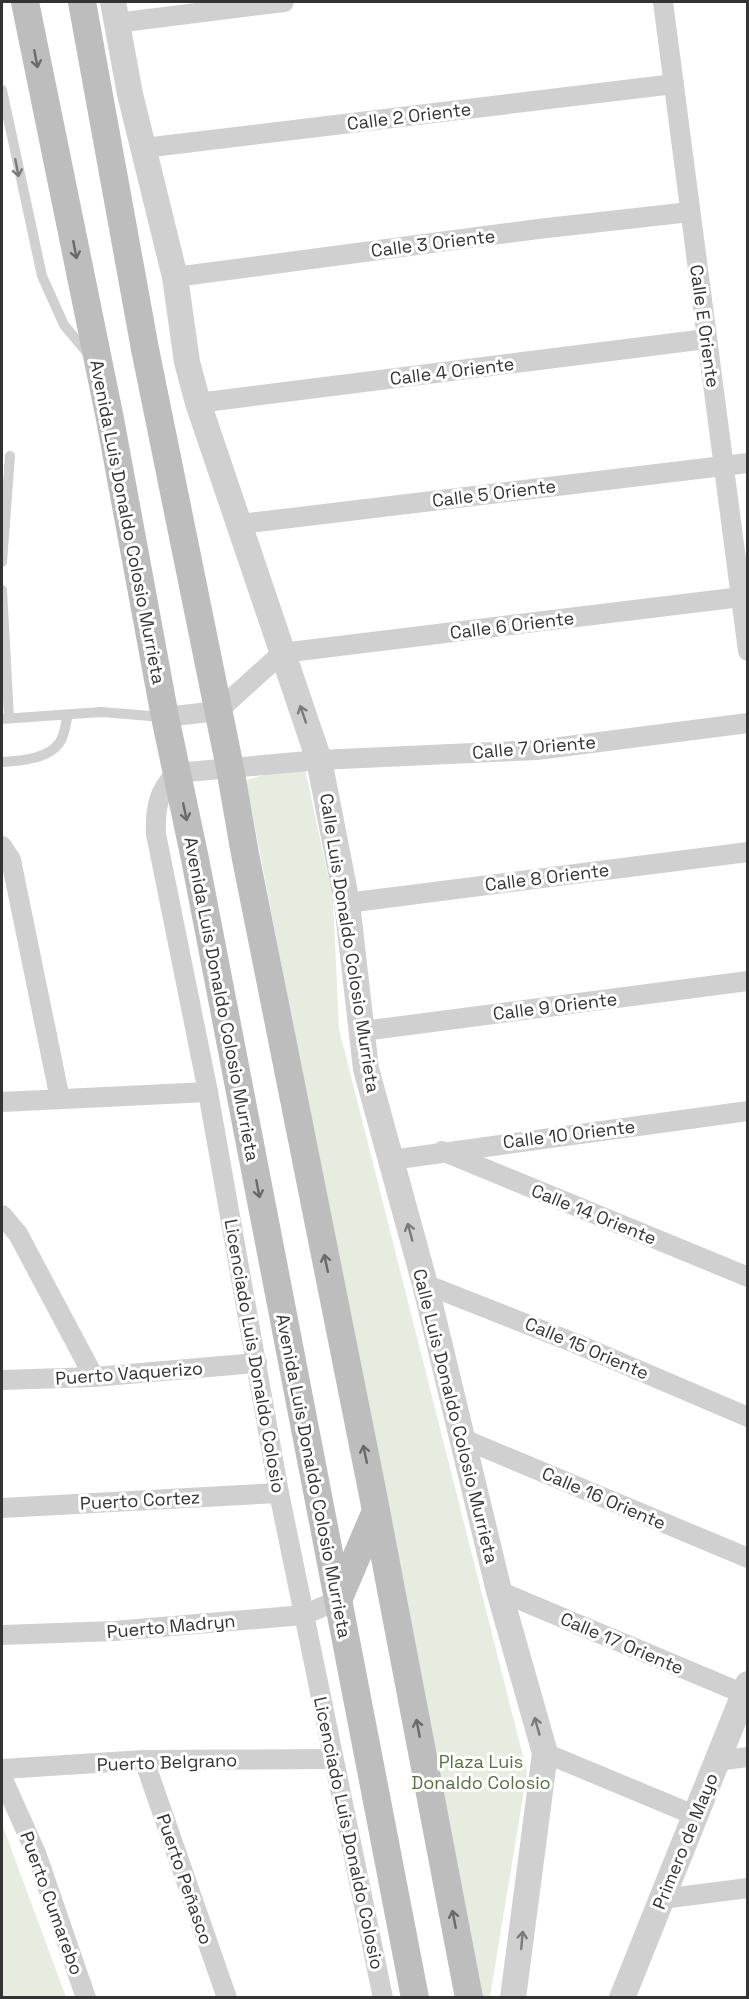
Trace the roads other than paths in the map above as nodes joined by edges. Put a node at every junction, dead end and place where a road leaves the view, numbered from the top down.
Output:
1 (25, 2) edge
2 (82, 2) edge
3 (284, 2) edge
4 (663, 2) edge
5 (114, 12) edge
6 (674, 84) junction
7 (2, 90) edge
8 (144, 148) junction
9 (690, 212) junction
10 (175, 277) junction
11 (706, 339) junction
12 (98, 367) junction
13 (198, 403) junction
14 (10, 456) dead end
15 (747, 463) edge
16 (725, 465) junction
17 (241, 524) junction
18 (2, 562) edge
19 (2, 590) edge
20 (741, 597) junction
21 (747, 651) edge
22 (282, 653) junction
23 (218, 711) junction
24 (68, 715) junction
25 (165, 717) junction
26 (5, 718) edge
27 (747, 723) edge
28 (319, 760) junction
29 (2, 762) edge
30 (230, 768) junction
31 (176, 773) junction
32 (2, 846) edge
33 (747, 852) edge
34 (347, 903) junction
35 (747, 981) edge
36 (363, 1031) junction
37 (208, 1092) junction
38 (60, 1099) junction
39 (2, 1102) edge
40 (747, 1111) edge
41 (441, 1151) junction
42 (391, 1160) junction
43 (2, 1215) edge
44 (747, 1277) edge
45 (424, 1284) junction
46 (257, 1363) junction
47 (94, 1377) junction
48 (2, 1380) edge
49 (747, 1417) edge
50 (461, 1438) junction
51 (279, 1493) junction
52 (317, 1497) junction
53 (374, 1501) junction
54 (2, 1508) edge
55 (747, 1558) edge
56 (340, 1589) junction
57 (392, 1591) junction
58 (499, 1591) junction
59 (304, 1615) junction
60 (2, 1635) edge
61 (746, 1689) edge
62 (545, 1753) junction
63 (747, 1757) edge
64 (332, 1759) junction
65 (144, 1760) junction
66 (717, 1761) junction
67 (2, 1769) edge
68 (2, 1776) edge
69 (694, 1815) junction
70 (747, 1888) edge
71 (662, 1899) junction
72 (86, 1998) edge
73 (227, 1998) edge
74 (383, 1998) edge
75 (416, 1998) edge
76 (469, 1998) edge
77 (513, 1998) edge
78 (622, 1998) edge

1 -> 12 main road, Avenida Luis Donaldo Colosio Murrieta
2 - 23 main road
3 - 5 street
4 - 6 street, Calle E Oriente
5 - 8 street, Calle Luis Donaldo Colosio Murrieta
6 - 8 street, Calle 2 Oriente
6 - 9 street, Calle E Oriente
7 -> 12 lane
8 - 10 street, Calle Luis Donaldo Colosio Murrieta
9 - 10 street, Calle 3 Oriente
9 - 11 street, Calle E Oriente
10 - 13 street, Calle Luis Donaldo Colosio Murrieta
11 - 13 street, Calle 4 Oriente
11 - 16 street, Calle E Oriente
12 - 25 main road, Avenida Luis Donaldo Colosio Murrieta
13 - 17 street, Calle Luis Donaldo Colosio Murrieta
14 - 18 lane
15 - 16 street, Calle 5 Oriente
16 - 17 street, Calle 5 Oriente
16 - 20 street, Calle E Oriente
17 - 22 street, Calle Luis Donaldo Colosio Murrieta
19 - 26 lane
20 - 21 street, Calle E Oriente
20 - 22 street, Calle 6 Oriente
22 - 23 street
28 -> 22 street, Calle Luis Donaldo Colosio Murrieta
23 - 25 street
23 - 30 main road
24 - 25 lane
24 - 26 lane
24 - 29 lane
25 - 31 main road, Avenida Luis Donaldo Colosio Murrieta
27 - 28 street, Calle 7 Oriente
28 - 30 street, Calle 7 Oriente
28 - 34 street, Calle Luis Donaldo Colosio Murrieta
30 - 31 street
53 -> 30 main road
31 - 37 street, Licenciado Luis Donaldo Colosio
31 -> 52 main road, Avenida Luis Donaldo Colosio Murrieta
32 - 38 street
33 - 34 street, Calle 8 Oriente
34 - 36 street, Calle Luis Donaldo Colosio Murrieta
35 - 36 street, Calle 9 Oriente
36 - 42 street, Calle Luis Donaldo Colosio Murrieta
37 - 38 street
37 - 46 street, Licenciado Luis Donaldo Colosio
38 - 39 street
40 - 41 street, Calle 10 Oriente
41 - 42 street, Calle 10 Oriente
41 - 44 street, Calle 14 Oriente
45 -> 42 street, Calle Luis Donaldo Colosio Murrieta
43 - 47 street
45 - 49 street, Calle 15 Oriente
45 - 50 street, Calle Luis Donaldo Colosio Murrieta
46 - 47 street, Puerto Vaquerizo
46 - 51 street, Licenciado Luis Donaldo Colosio
47 - 48 street, Puerto Vaquerizo
50 - 55 street, Calle 16 Oriente
50 - 58 street, Calle Luis Donaldo Colosio Murrieta
51 - 54 street, Puerto Cortez
51 - 59 street, Licenciado Luis Donaldo Colosio
52 - 53 main road
52 - 56 main road, Avenida Luis Donaldo Colosio Murrieta
53 - 56 main road
53 - 57 main road
56 - 57 main road
56 - 59 street, Puerto Madryn
56 - 75 main road, Avenida Luis Donaldo Colosio Murrieta
76 -> 57 main road
58 - 61 street, Calle 17 Oriente
62 -> 58 street, Calle Luis Donaldo Colosio Murrieta
59 - 60 street, Puerto Madryn
59 - 64 street, Licenciado Luis Donaldo Colosio
61 - 66 street, Primero de Mayo
62 - 69 street
77 -> 62 street, Calle Luis Donaldo Colosio Murrieta
63 - 66 street
64 - 65 street, Puerto Belgrano
64 - 74 street, Licenciado Luis Donaldo Colosio
65 - 67 street, Puerto Belgrano
65 - 73 street, Puerto Peñasco
66 - 69 street, Primero de Mayo
68 - 72 street, Puerto Cumarebo
69 - 71 street, Primero de Mayo
70 - 71 street
71 - 78 street, Primero de Mayo

